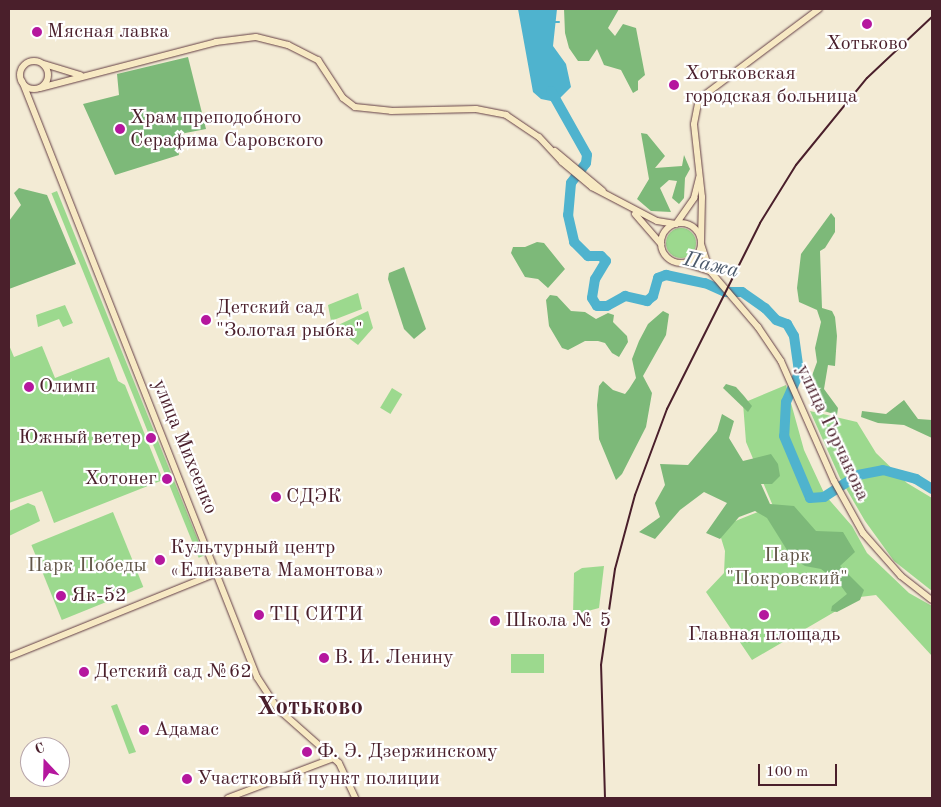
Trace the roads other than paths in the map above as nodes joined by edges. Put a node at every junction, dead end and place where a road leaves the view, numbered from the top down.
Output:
1 (819, 9) edge
2 (42, 64) junction
3 (86, 75) junction
4 (22, 81) junction
5 (39, 89) junction
6 (32, 106) junction
7 (699, 178) junction
8 (631, 210) junction
9 (676, 224) junction
10 (701, 242) junction
11 (661, 244) junction
12 (682, 263) junction
13 (710, 272) junction
14 (217, 573) junction
15 (932, 600) edge
16 (9, 657) edge
17 (334, 758) junction
18 (228, 798) edge
19 (355, 798) edge

1 - 7 street
2 - 3 street
2 - 4 street
2 - 5 street
3 - 5 street
3 - 8 street
4 - 5 street
4 - 6 street, улица Михеенко
5 - 6 street
6 - 14 street, улица Михеенко
7 - 9 street
7 - 10 street
8 - 9 street
8 - 11 street
9 - 10 street
9 - 11 street
10 - 12 street
10 - 13 street
11 - 12 street
12 - 13 street
13 - 15 street, улица Горчакова
14 - 16 street
14 - 17 street, улица Михеенко
17 - 18 street
17 - 19 street, улица Михеенко

